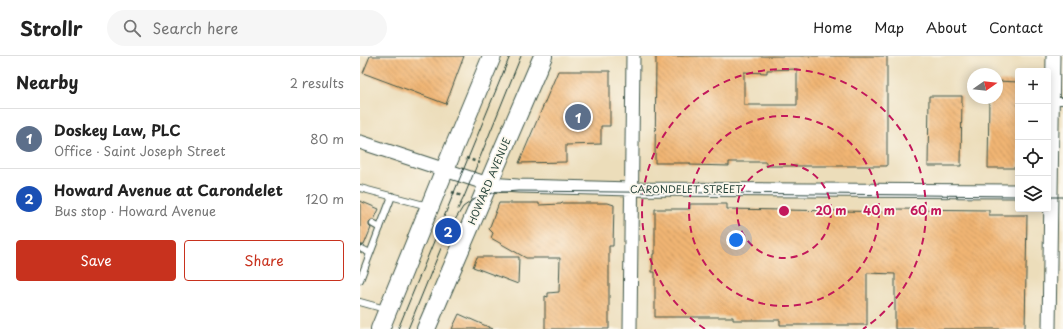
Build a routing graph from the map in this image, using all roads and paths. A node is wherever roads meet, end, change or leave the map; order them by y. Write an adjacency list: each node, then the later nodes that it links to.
1 (492, 56): 9 (main road)
2 (542, 56): 10 (main road, HOWARD AVENUE)
3 (633, 56): 12 (street)
4 (1052, 56): 5 (street)
5 (1058, 101): 15 (street)
6 (360, 142): 9 (street, CARONDELET STREET)
7 (464, 157): 8 (path)
8 (481, 163)
9 (445, 169): 10 (street, CARONDELET STREET); 18 (main road)
10 (488, 184): 12 (street, CARONDELET STREET); 27 (main road, HOWARD AVENUE)
11 (360, 188): 16 (lane)
12 (632, 189): 14 (street, CARONDELET STREET); 28 (street)
13 (450, 191): 17 (path)
14 (1015, 191)
15 (1054, 192): 29 (street)
16 (392, 196): 18 (lane); 20 (lane)
17 (468, 198)
18 (430, 206): 25 (main road)
19 (372, 224): 20 (lane)
20 (380, 228): 22 (lane)
21 (362, 249): 22 (lane)
22 (370, 253): 23 (lane)
23 (360, 279)
24 (360, 302): 25 (lane)
25 (388, 309): 26 (main road)
26 (380, 329)
27 (426, 329)
28 (630, 329)
29 (1049, 329)

